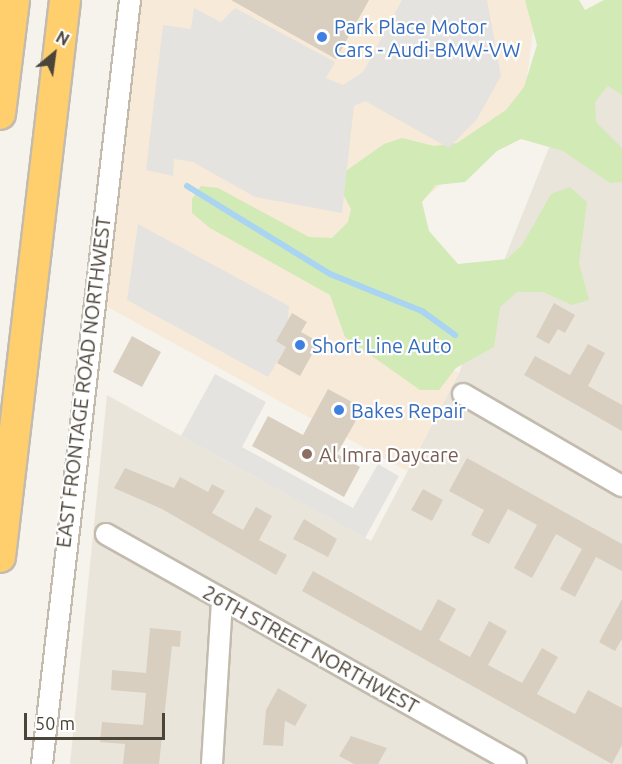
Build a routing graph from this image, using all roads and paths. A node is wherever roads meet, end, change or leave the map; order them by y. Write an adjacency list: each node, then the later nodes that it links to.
1 (14, 0): 4 (highway)
2 (65, 0): 8 (highway)
3 (130, 0): 10 (street, EAST FRONTAGE ROAD NORTHWEST)
4 (0, 114)
5 (463, 394): 6 (street)
6 (622, 486)
7 (106, 534): 9 (street, 26TH STREET NORTHWEST)
8 (0, 557)
9 (222, 599): 11 (street); 12 (street, 26TH STREET NORTHWEST)
10 (42, 764)
11 (212, 764)
12 (516, 764)

